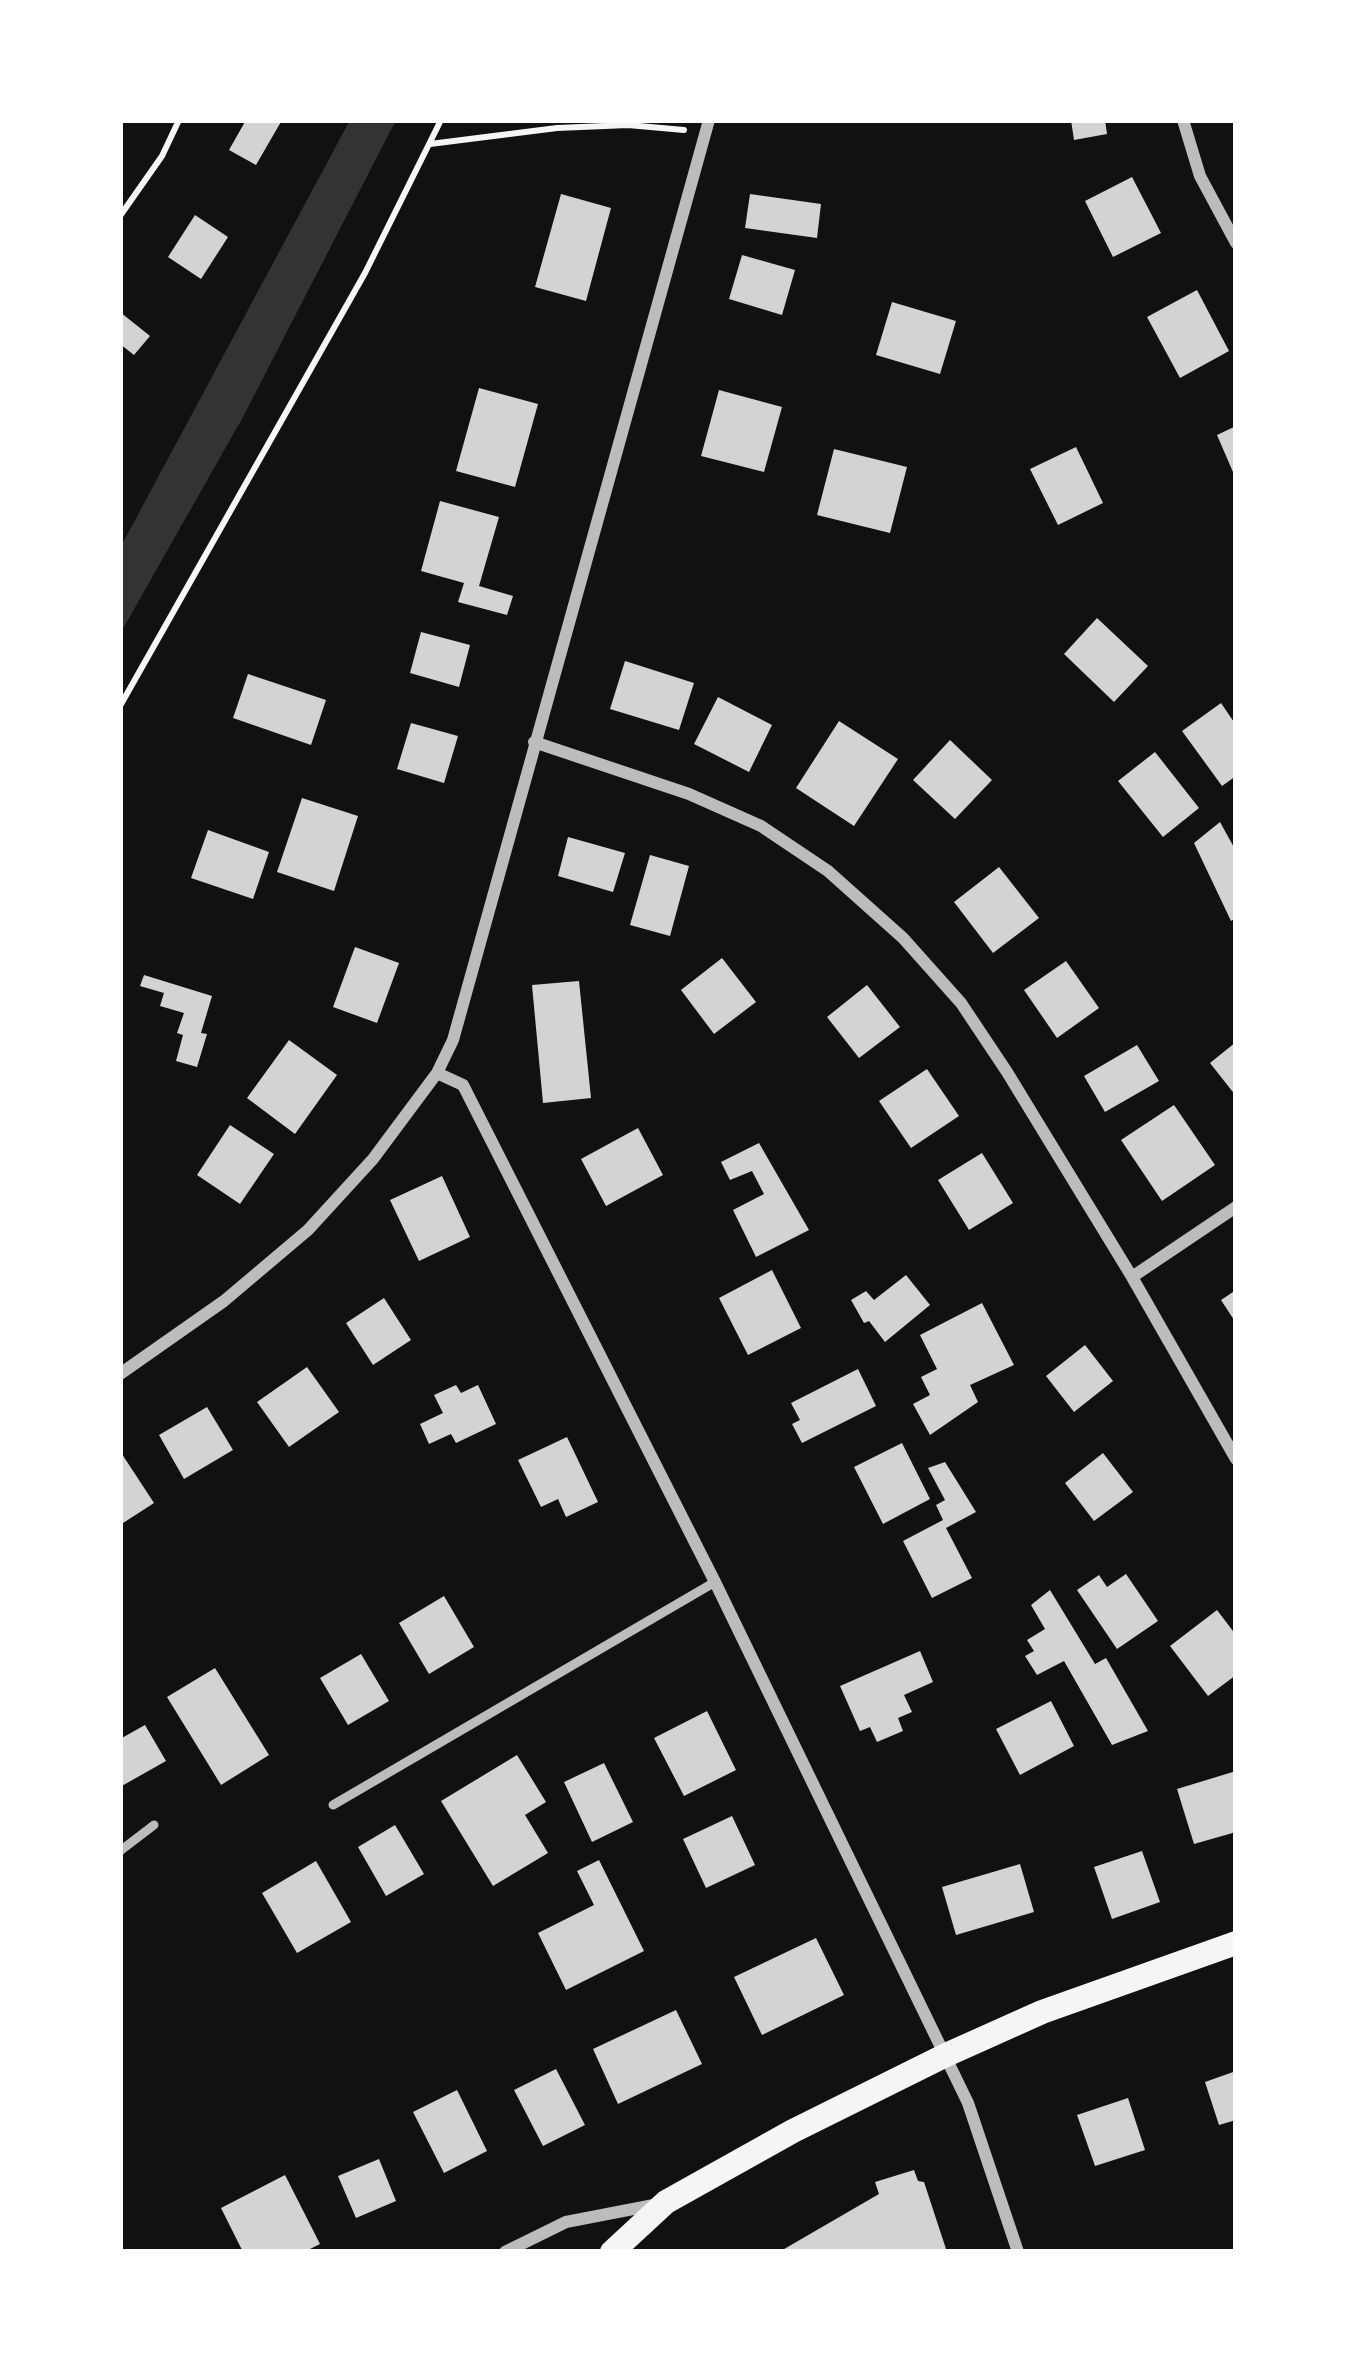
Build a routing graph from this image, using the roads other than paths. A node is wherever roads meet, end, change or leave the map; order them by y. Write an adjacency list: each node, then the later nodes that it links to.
1 (1183, 120): 3 (street)
2 (708, 127): 4 (street)
3 (1236, 242)
4 (534, 742): 5 (street); 7 (street)
5 (437, 1072): 8 (street); 10 (street)
6 (1236, 1207): 7 (street)
7 (1132, 1277): 9 (street)
8 (120, 1374)
9 (1236, 1459)
10 (716, 1582): 11 (lane); 15 (street)
11 (333, 1805)
12 (154, 1825): 13 (lane)
13 (120, 1851)
14 (1236, 1943): 15 (main road)
15 (946, 2055): 16 (main road); 19 (street)
16 (666, 2202): 17 (street); 18 (main road)
17 (505, 2252)
18 (612, 2252)
19 (1018, 2252)

